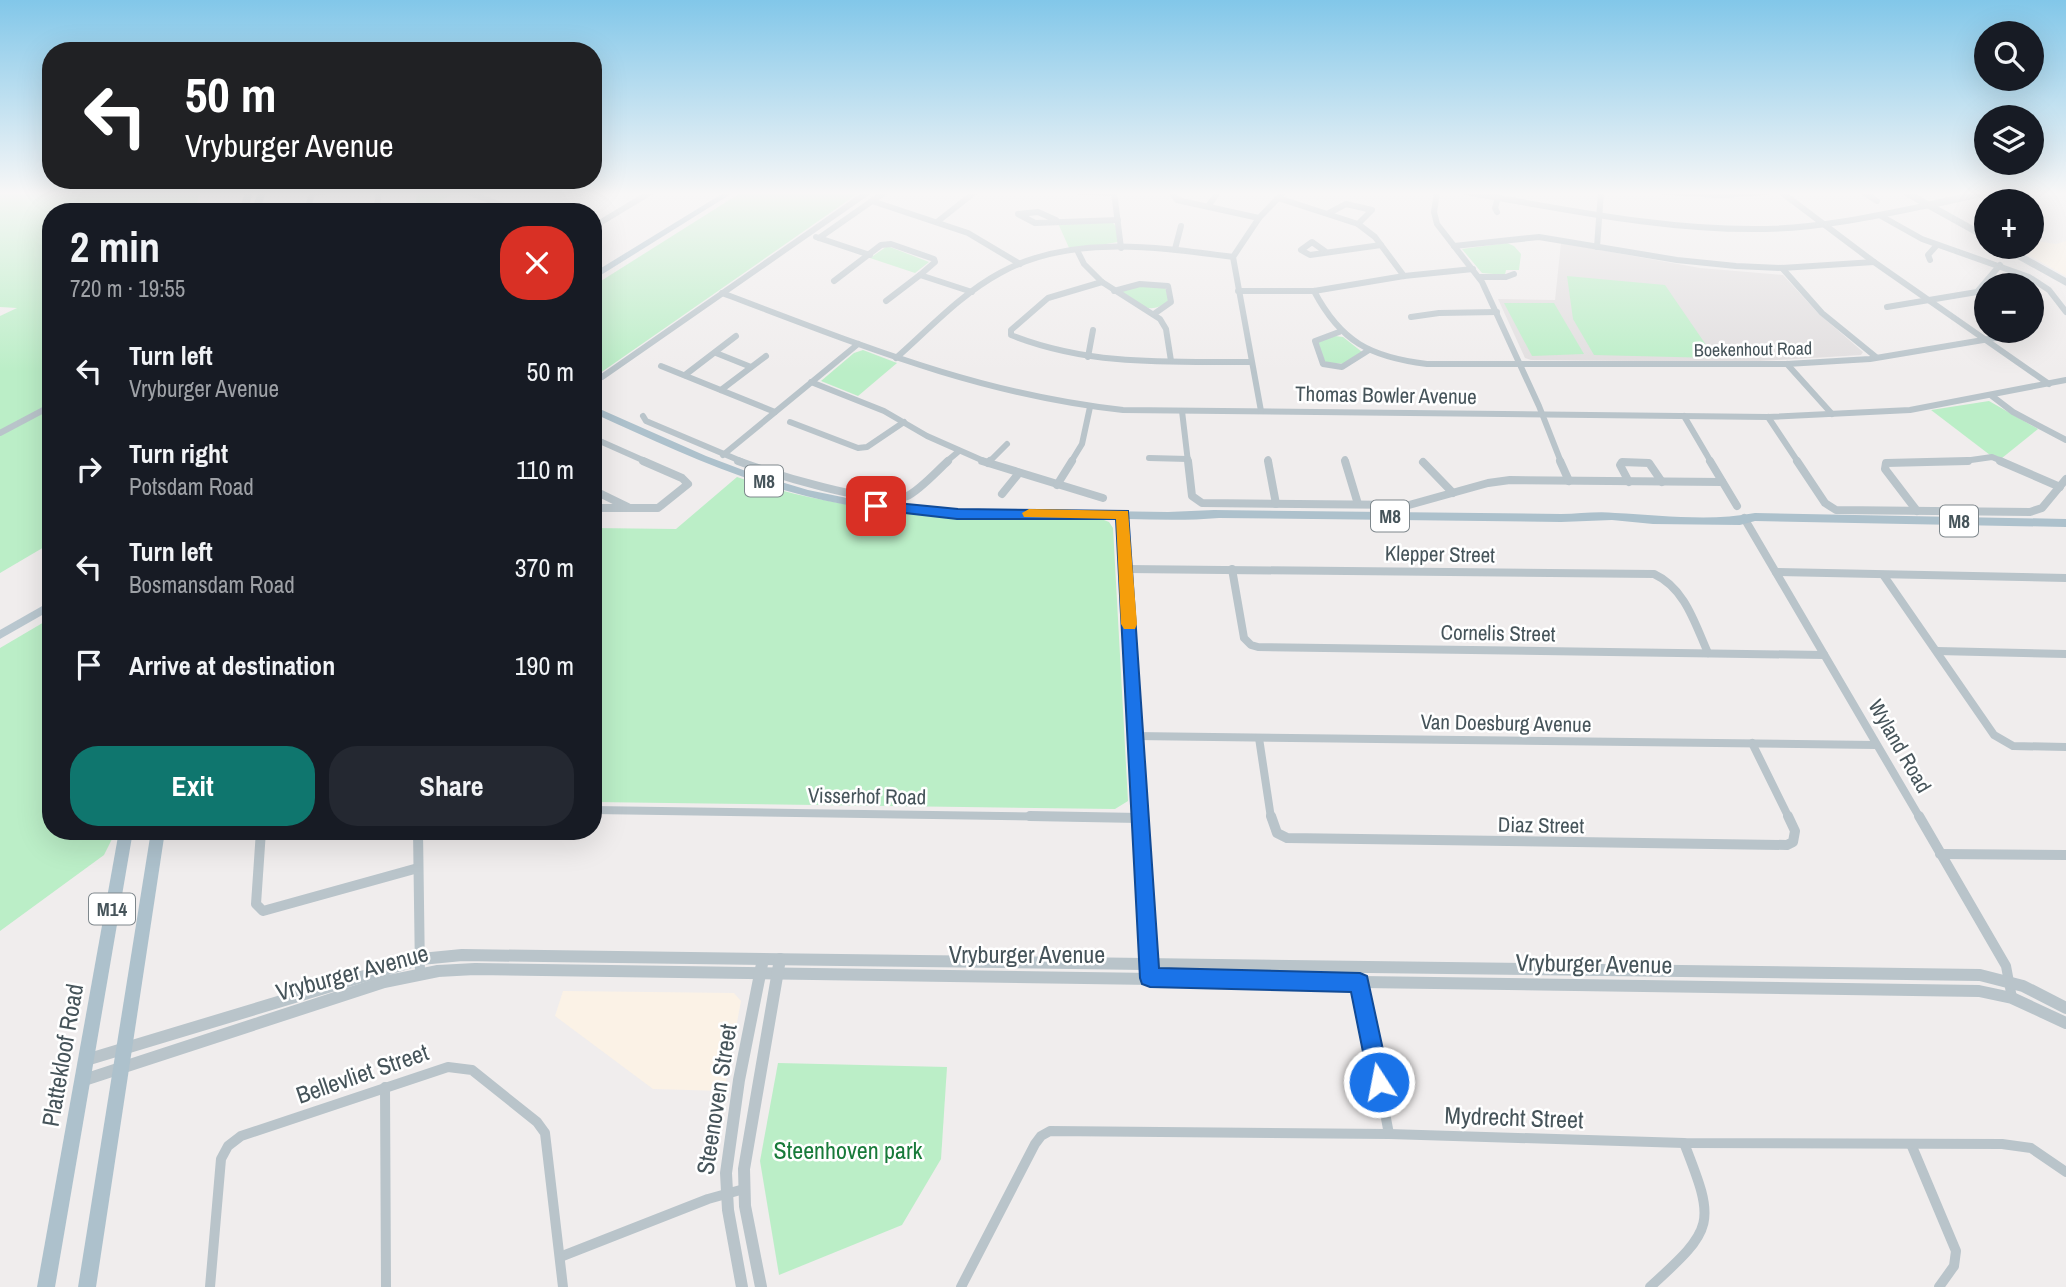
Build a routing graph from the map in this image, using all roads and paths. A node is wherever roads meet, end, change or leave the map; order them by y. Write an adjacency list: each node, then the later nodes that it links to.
1 (633, 252): 26 (main road)
2 (781, 252): 38 (street)
3 (861, 252): 17 (street)
4 (874, 252): 17 (street)
5 (914, 252): 28 (street)
6 (1002, 252): 22 (street)
7 (1069, 252): 22 (street)
8 (1078, 252): 32 (street)
9 (1197, 252): 18 (street)
10 (1236, 252): 18 (street)
11 (1386, 252): 29 (street)
12 (1459, 252): 25 (street)
13 (1630, 252): 24 (street)
14 (1861, 252): 21 (street)
15 (1930, 252): 20 (street)
16 (1961, 252): 23 (street)
17 (870, 255): 31 (street)
18 (1233, 257): 35 (street)
19 (2025, 259): 33 (street)
20 (1930, 260)
21 (1874, 262): 24 (street); 40 (street)
22 (1020, 264): 37 (street)
23 (2000, 265): 40 (street); 43 (street)
24 (1782, 268): 57 (street)
25 (1473, 269): 29 (street); 30 (street)
26 (602, 271)
27 (1514, 274): 30 (street)
28 (920, 275): 37 (street); 39 (street)
29 (1404, 276): 36 (street)
30 (1479, 277): 42 (street)
31 (834, 281)
32 (1102, 282): 34 (street); 56 (street)
33 (2066, 282)
34 (1114, 291): 44 (street); 44 (street)
35 (1238, 291): 36 (street); 60 (street)
36 (1314, 291): 47 (street)
37 (972, 292): 58 (street)
38 (722, 293): 52 (street, Thomas Bowler Avenue); 66 (street)
39 (886, 301)
40 (1929, 301): 41 (street); 48 (street)
41 (1887, 307)
42 (1497, 312): 45 (street); 61 (street)
43 (2066, 312)
44 (1154, 314): 59 (street)
45 (1411, 317)
46 (1093, 330): 56 (street)
47 (1339, 332): 53 (street, Boekenhout Road); 53 (street)
48 (1974, 333)
49 (736, 336): 54 (street)
50 (1974, 341): 57 (street, Boekenhout Road)
51 (1989, 343): 69 (street)
52 (858, 344): 58 (street, Thomas Bowler Avenue); 68 (street)
53 (1369, 350): 61 (street, Boekenhout Road)
54 (716, 354): 64 (street); 65 (street)
55 (766, 356): 64 (street)
56 (1088, 357): 59 (street)
57 (1876, 357): 62 (street, Boekenhout Road)
58 (896, 358): 72 (street, Thomas Bowler Avenue)
59 (1171, 361): 60 (street)
60 (1251, 362): 75 (street)
61 (1521, 364): 62 (street, Boekenhout Road); 78 (street)
62 (1787, 364): 79 (street)
63 (661, 366): 65 (street)
64 (751, 367): 70 (street)
65 (685, 375): 70 (street)
66 (603, 377)
67 (2066, 380): 69 (street, Thomas Bowler Avenue)
68 (811, 383): 76 (street); 84 (street)
69 (2049, 384): 71 (street, Thomas Bowler Avenue)
70 (721, 390): 76 (street)
71 (1992, 396): 79 (street, Thomas Bowler Avenue); 86 (street)
72 (1090, 407): 74 (street, Thomas Bowler Avenue); 103 (street)
73 (42, 411): 85 (street)
74 (1182, 411): 75 (street, Thomas Bowler Avenue); 92 (street)
75 (1261, 411): 78 (street, Thomas Bowler Avenue)
76 (775, 412): 90 (street)
77 (602, 413): 115 (main road, M8)
78 (1541, 414): 81 (street, Thomas Bowler Avenue); 99 (street)
79 (1832, 414): 82 (street, Thomas Bowler Avenue)
80 (643, 416): 90 (street)
81 (1684, 416): 82 (street, Thomas Bowler Avenue); 102 (street)
82 (1768, 416): 114 (street)
83 (790, 422): 84 (street)
84 (904, 422): 89 (street)
85 (0, 433)
86 (2066, 440)
87 (602, 442): 113 (street)
88 (1007, 444): 96 (street)
89 (959, 451): 90 (street); 96 (street)
90 (723, 454)
91 (1149, 458): 92 (street)
92 (1188, 459): 109 (street)
93 (1268, 459): 109 (street)
94 (1345, 459): 110 (street)
95 (1423, 462): 105 (street)
96 (988, 463): 97 (street)
97 (1019, 473): 103 (street); 107 (street)
98 (2066, 479): 104 (street)
99 (1569, 481): 100 (street); 105 (street)
100 (1629, 482): 101 (street); 101 (street)
101 (1662, 482): 102 (street)
102 (1722, 482): 111 (street)
103 (1057, 485): 108 (street)
104 (2060, 487): 114 (street); 114 (street)
105 (1452, 493): 110 (street)
106 (602, 494): 113 (street)
107 (1002, 494)
108 (1102, 498)
109 (1276, 504): 110 (street)
110 (1358, 504)
111 (1737, 506)
112 (602, 508): 113 (street)
113 (630, 508)
114 (1917, 511)
115 (1123, 514): 116 (main road, M8); 120 (street)
116 (1561, 517): 117 (main road, M8)
117 (1658, 520): 118 (main road, M8)
118 (1741, 520): 119 (main road, M8); 122 (street, Wyland Road)
119 (2066, 523)
120 (1127, 569): 121 (street, Klepper Street); 131 (street)
121 (1232, 569): 128 (street, Klepper Street); 128 (street, Cornelis Street)
122 (1776, 572): 123 (street); 130 (street, Wyland Road)
123 (1884, 576): 124 (street); 127 (street)
124 (2066, 578)
125 (42, 610): 126 (main road)
126 (0, 635)
127 (1937, 651): 129 (street); 135 (street)
128 (1707, 653): 130 (street, Cornelis Street)
129 (2066, 654)
130 (1824, 655): 134 (street, Wyland Road)
131 (1135, 736): 132 (street, Van Doesburg Avenue); 137 (street)
132 (1259, 738): 133 (street, Van Doesburg Avenue); 133 (street, Diaz Street)
133 (1752, 743): 134 (street, Van Doesburg Avenue)
134 (1876, 744): 142 (street, Wyland Road)
135 (2066, 747)
136 (602, 810): 137 (street, Visserhof Road)
137 (1139, 818): 148 (street)
138 (124, 840): 160 (main road, Plattekloof Road / M14)
139 (157, 840): 159 (main road, M14)
140 (260, 840): 144 (street)
141 (418, 840): 144 (street)
142 (1940, 854): 143 (street); 154 (street, Wyland Road)
143 (2066, 855)
144 (418, 868): 145 (street)
145 (421, 959): 146 (street, Vryburger Avenue); 150 (street); 159 (street, Vryburger Avenue)
146 (763, 959): 147 (street, Vryburger Avenue); 151 (street, Steenoven Street)
147 (780, 959): 148 (street, Vryburger Avenue); 152 (street, Steenoven Street)
148 (1148, 963): 149 (street, Vryburger Avenue); 153 (street)
149 (1357, 967): 154 (street, Vryburger Avenue); 155 (street)
150 (420, 974): 151 (street, Vryburger Avenue); 161 (street, Vryburger Avenue)
151 (760, 974): 152 (street, Vryburger Avenue); 169 (street, Steenoven Street)
152 (776, 975): 153 (street, Vryburger Avenue); 168 (street, Steenoven Street)
153 (1150, 978): 155 (street, Vryburger Avenue)
154 (2009, 981): 156 (street, Wyland Road); 157 (street, Vryburger Avenue)
155 (1360, 983): 156 (street, Vryburger Avenue); 164 (street)
156 (2012, 998): 158 (street, Vryburger Avenue)
157 (2066, 1008)
158 (2066, 1023)
159 (125, 1048): 160 (street, Vryburger Avenue); 161 (main road, M14)
160 (86, 1060): 162 (main road, Plattekloof Road / M14)
161 (122, 1068): 162 (street, Vryburger Avenue); 172 (main road, M14)
162 (81, 1080): 171 (main road, Plattekloof Road / M14)
163 (385, 1087): 170 (street, Bellevliet Street); 173 (street, Bellevliet Street); 174 (street)
164 (1389, 1134): 165 (street, Mydrecht Street); 178 (street, Mydrecht Street)
165 (1684, 1143): 166 (street, Mydrecht Street); 179 (street)
166 (1911, 1144): 167 (street, Mydrecht Street); 180 (street)
167 (2066, 1171)
168 (744, 1189): 169 (street); 177 (street, Steenoven Street)
169 (726, 1194): 170 (street); 176 (street, Steenoven Street)
170 (560, 1257): 175 (street, Bellevliet Street)
171 (46, 1287)
172 (87, 1287)
173 (210, 1287)
174 (386, 1287)
175 (563, 1287)
176 (742, 1287)
177 (761, 1287)
178 (961, 1287)
179 (1650, 1287)
180 (1939, 1287)

